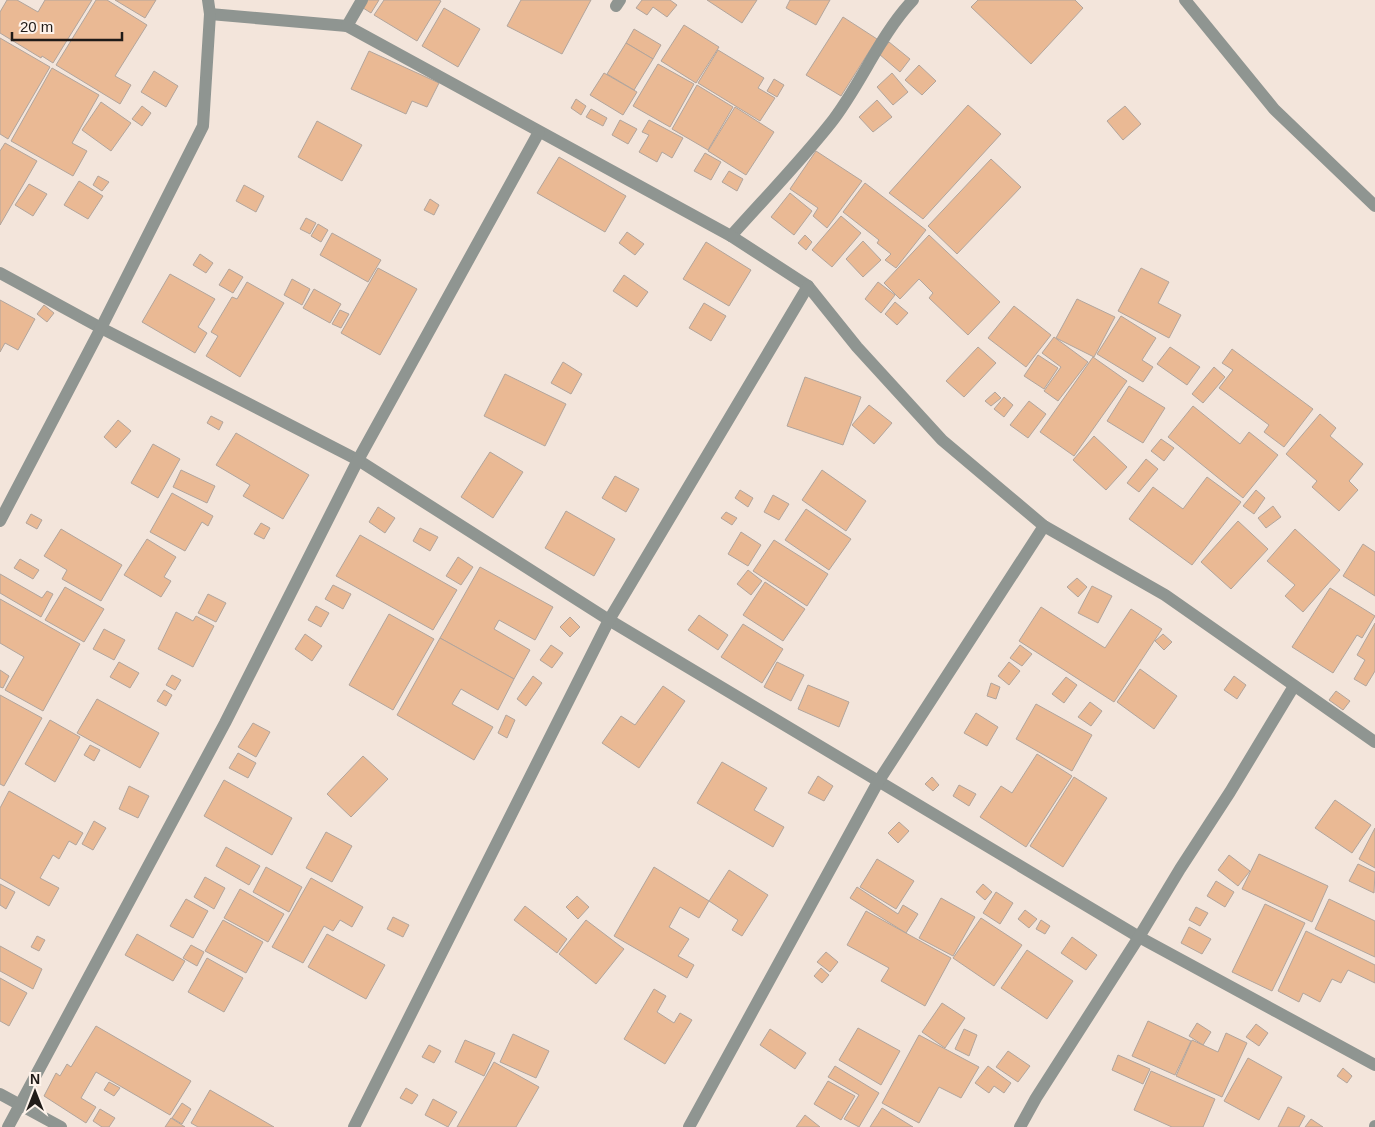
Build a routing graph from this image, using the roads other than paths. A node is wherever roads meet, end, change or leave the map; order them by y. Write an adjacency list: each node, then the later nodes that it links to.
1 (208, 0): 5 (street)
2 (362, 0): 6 (street)
3 (913, 0): 9 (street)
4 (1184, 0): 8 (street)
5 (210, 14): 6 (street); 12 (street)
6 (348, 26): 7 (street)
7 (539, 132): 9 (street); 13 (street)
8 (1375, 206)
9 (731, 236): 11 (street)
10 (0, 273): 12 (street)
11 (808, 286): 15 (street); 16 (street)
12 (101, 328): 13 (street); 14 (street)
13 (358, 460): 16 (street); 23 (street)
14 (0, 521)
15 (1044, 526): 17 (street); 19 (street)
16 (609, 620): 19 (street); 26 (street)
17 (1294, 686): 18 (street); 20 (street)
18 (1375, 742)
19 (878, 782): 20 (street); 27 (street)
20 (1139, 937): 21 (street); 28 (street)
21 (1375, 1065)
22 (0, 1094): 23 (street)
23 (21, 1104): 24 (street); 25 (street)
24 (8, 1127)
25 (61, 1127)
26 (354, 1127)
27 (689, 1127)
28 (1020, 1127)

